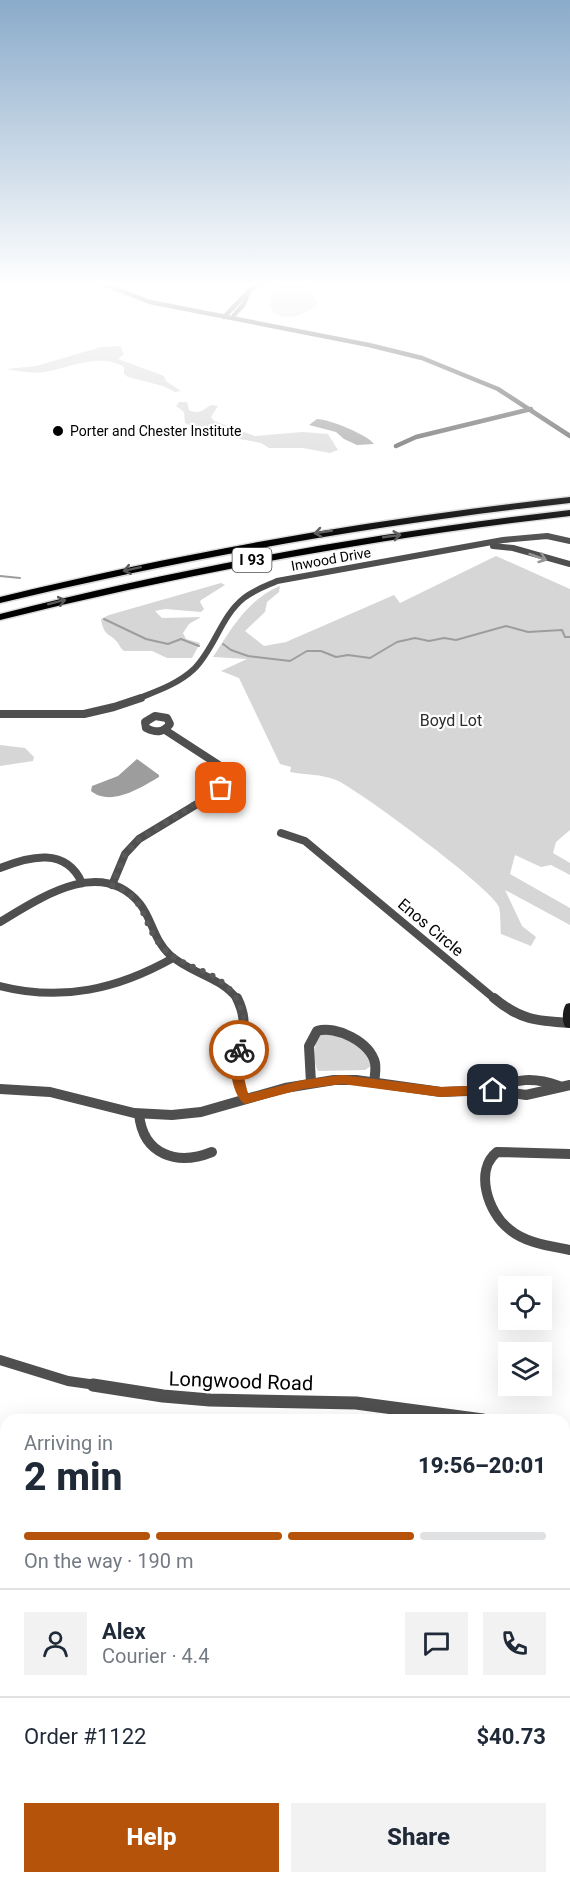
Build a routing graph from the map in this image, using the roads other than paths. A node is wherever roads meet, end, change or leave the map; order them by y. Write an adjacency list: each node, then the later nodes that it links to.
1 (453, 370): 2 (street)
2 (531, 409): 3 (street); 4 (street)
3 (570, 436)
4 (396, 446)
5 (570, 500): 10 (highway, I 93, one-way to 10)
6 (570, 513): 11 (highway, I 93, one-way to 6)
7 (570, 541): 8 (street, Inwood Drive)
8 (465, 548): 9 (street, Inwood Drive, one-way to 9); 12 (street, Inwood Drive)
9 (570, 564)
10 (0, 600)
11 (0, 618)
12 (0, 714)
13 (165, 730): 17 (street)
14 (281, 832): 22 (street, Enos Circle)
15 (0, 868): 16 (street)
16 (82, 883): 17 (street); 18 (street)
17 (112, 885): 19 (street)
18 (0, 922)
19 (173, 958): 20 (street); 29 (street)
20 (0, 986)
21 (570, 1008): 22 (main road)
22 (570, 1023)
23 (374, 1082): 24 (street); 24 (street); 28 (street)
24 (311, 1083): 29 (street)
25 (570, 1085): 26 (street)
26 (559, 1086): 28 (street); 28 (street)
27 (0, 1089): 30 (street)
28 (493, 1090)
29 (245, 1099): 30 (street)
30 (139, 1114): 31 (street)
31 (212, 1152)
32 (570, 1154): 33 (street)
33 (570, 1250)
34 (0, 1360): 35 (street, Longwood Road)
35 (438, 1414)

